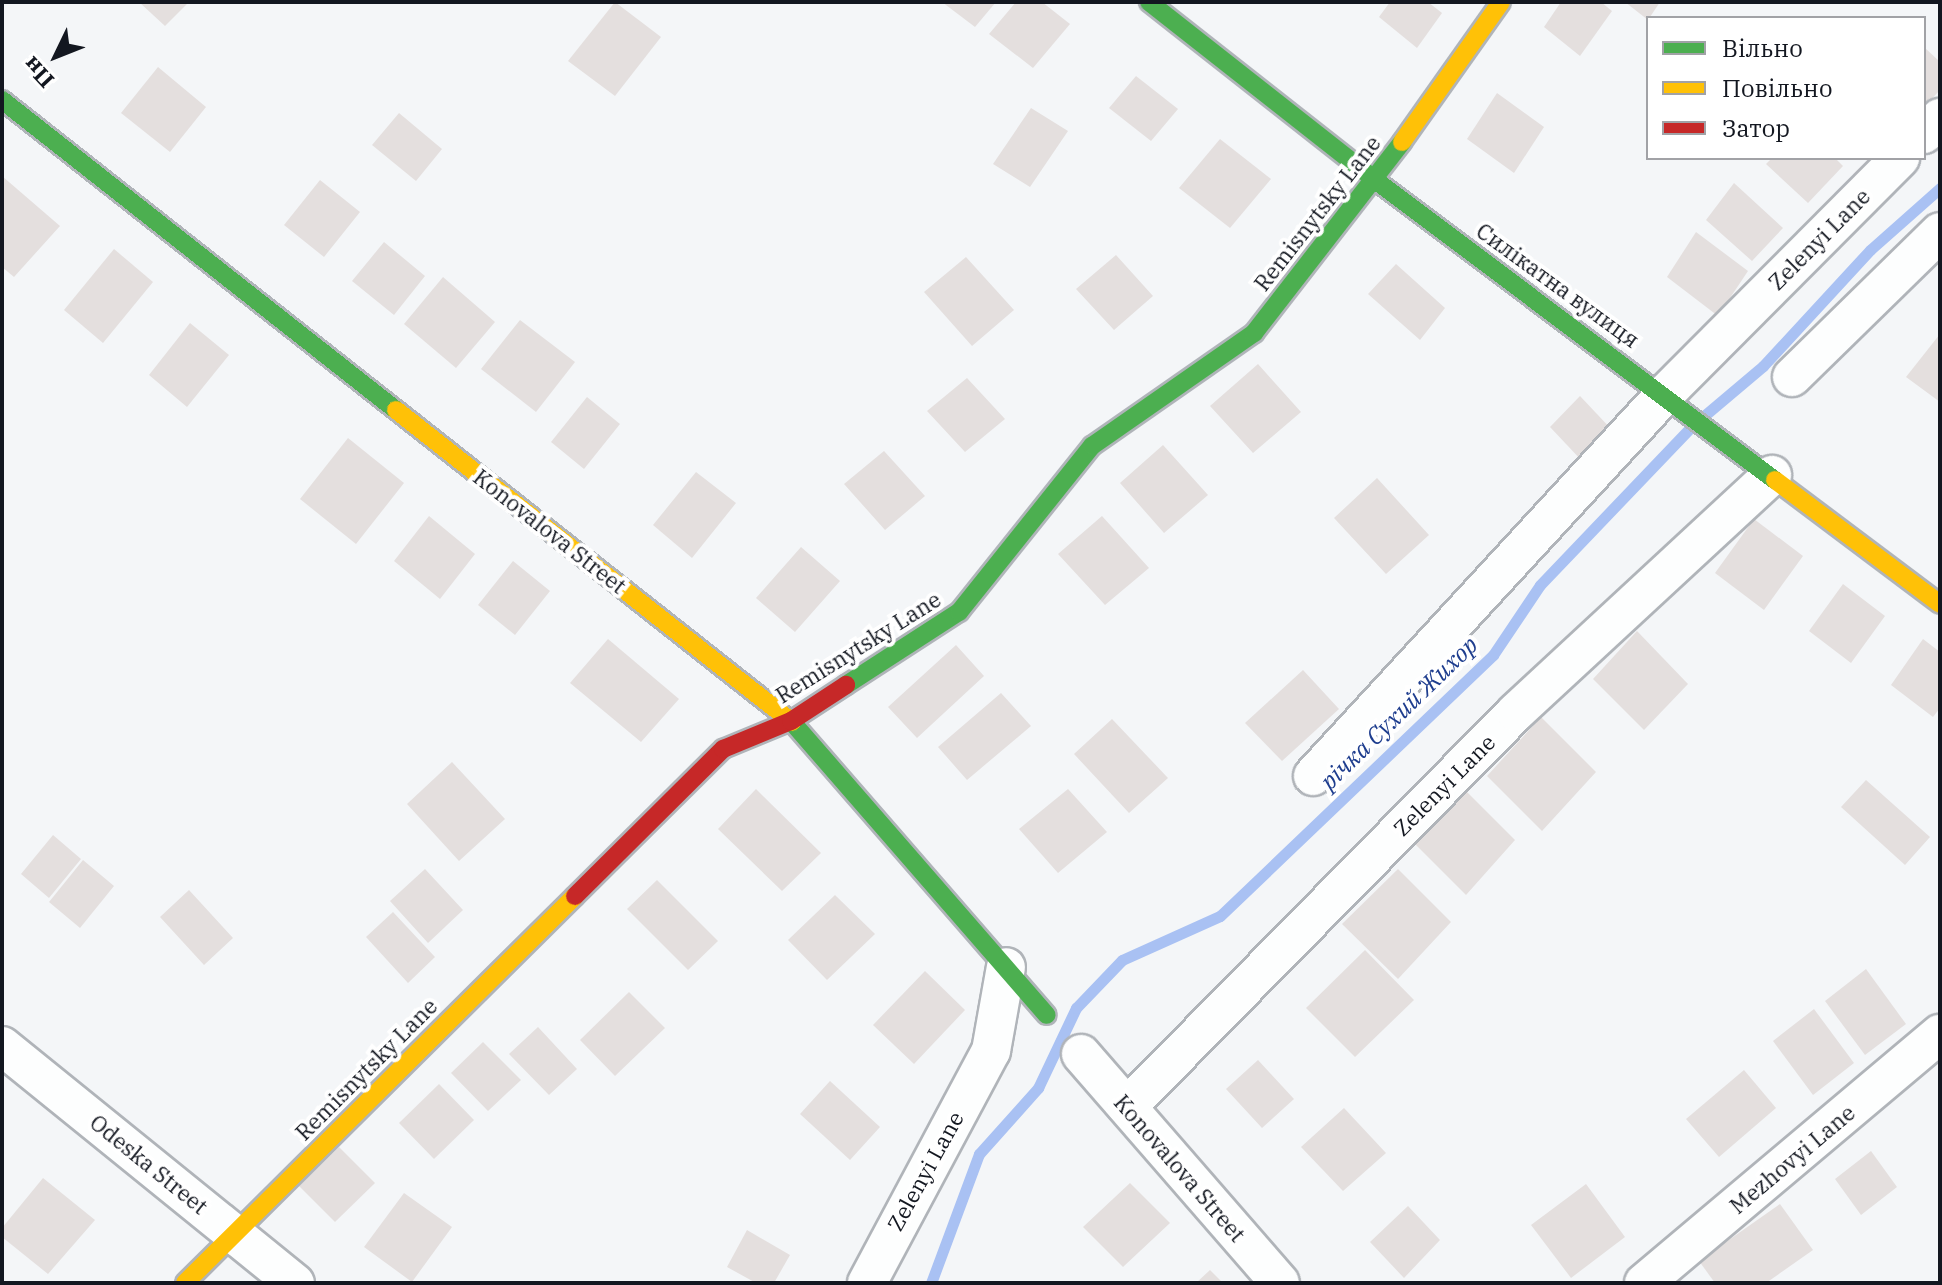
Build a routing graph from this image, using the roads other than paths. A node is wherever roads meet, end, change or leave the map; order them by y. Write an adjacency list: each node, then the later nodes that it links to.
1 (1149, 2): 5 (street, Силікатна вулиця)
2 (1501, 2): 5 (street, Remisnytsky Lane)
3 (2, 100): 11 (street, Konovalova Street)
4 (1898, 160): 8 (street, Zelenyi Lane)
5 (1375, 180): 8 (street, Силікатна вулиця); 11 (street, Remisnytsky Lane)
6 (1940, 232): 7 (street)
7 (1792, 377)
8 (1673, 400): 9 (street, Силікатна вулиця); 12 (street, Zelenyi Lane)
9 (1772, 475): 10 (street, Силікатна вулиця); 18 (street, Zelenyi Lane)
10 (1940, 604)
11 (791, 721): 13 (street, Konovalova Street); 19 (street, Remisnytsky Lane)
12 (1313, 776)
13 (1006, 967): 14 (street, Konovalova Street); 22 (street, Zelenyi Lane)
14 (1047, 1015)
15 (1940, 1034): 24 (street, Mezhovyi Lane)
16 (2, 1046): 19 (street, Odeska Street)
17 (1081, 1054): 18 (street, Konovalova Street)
18 (1127, 1107): 23 (street, Konovalova Street)
19 (234, 1233): 20 (street, Remisnytsky Lane); 21 (street, Odeska Street)
20 (185, 1283)
21 (295, 1283)
22 (867, 1283)
23 (1280, 1283)
24 (1644, 1283)

